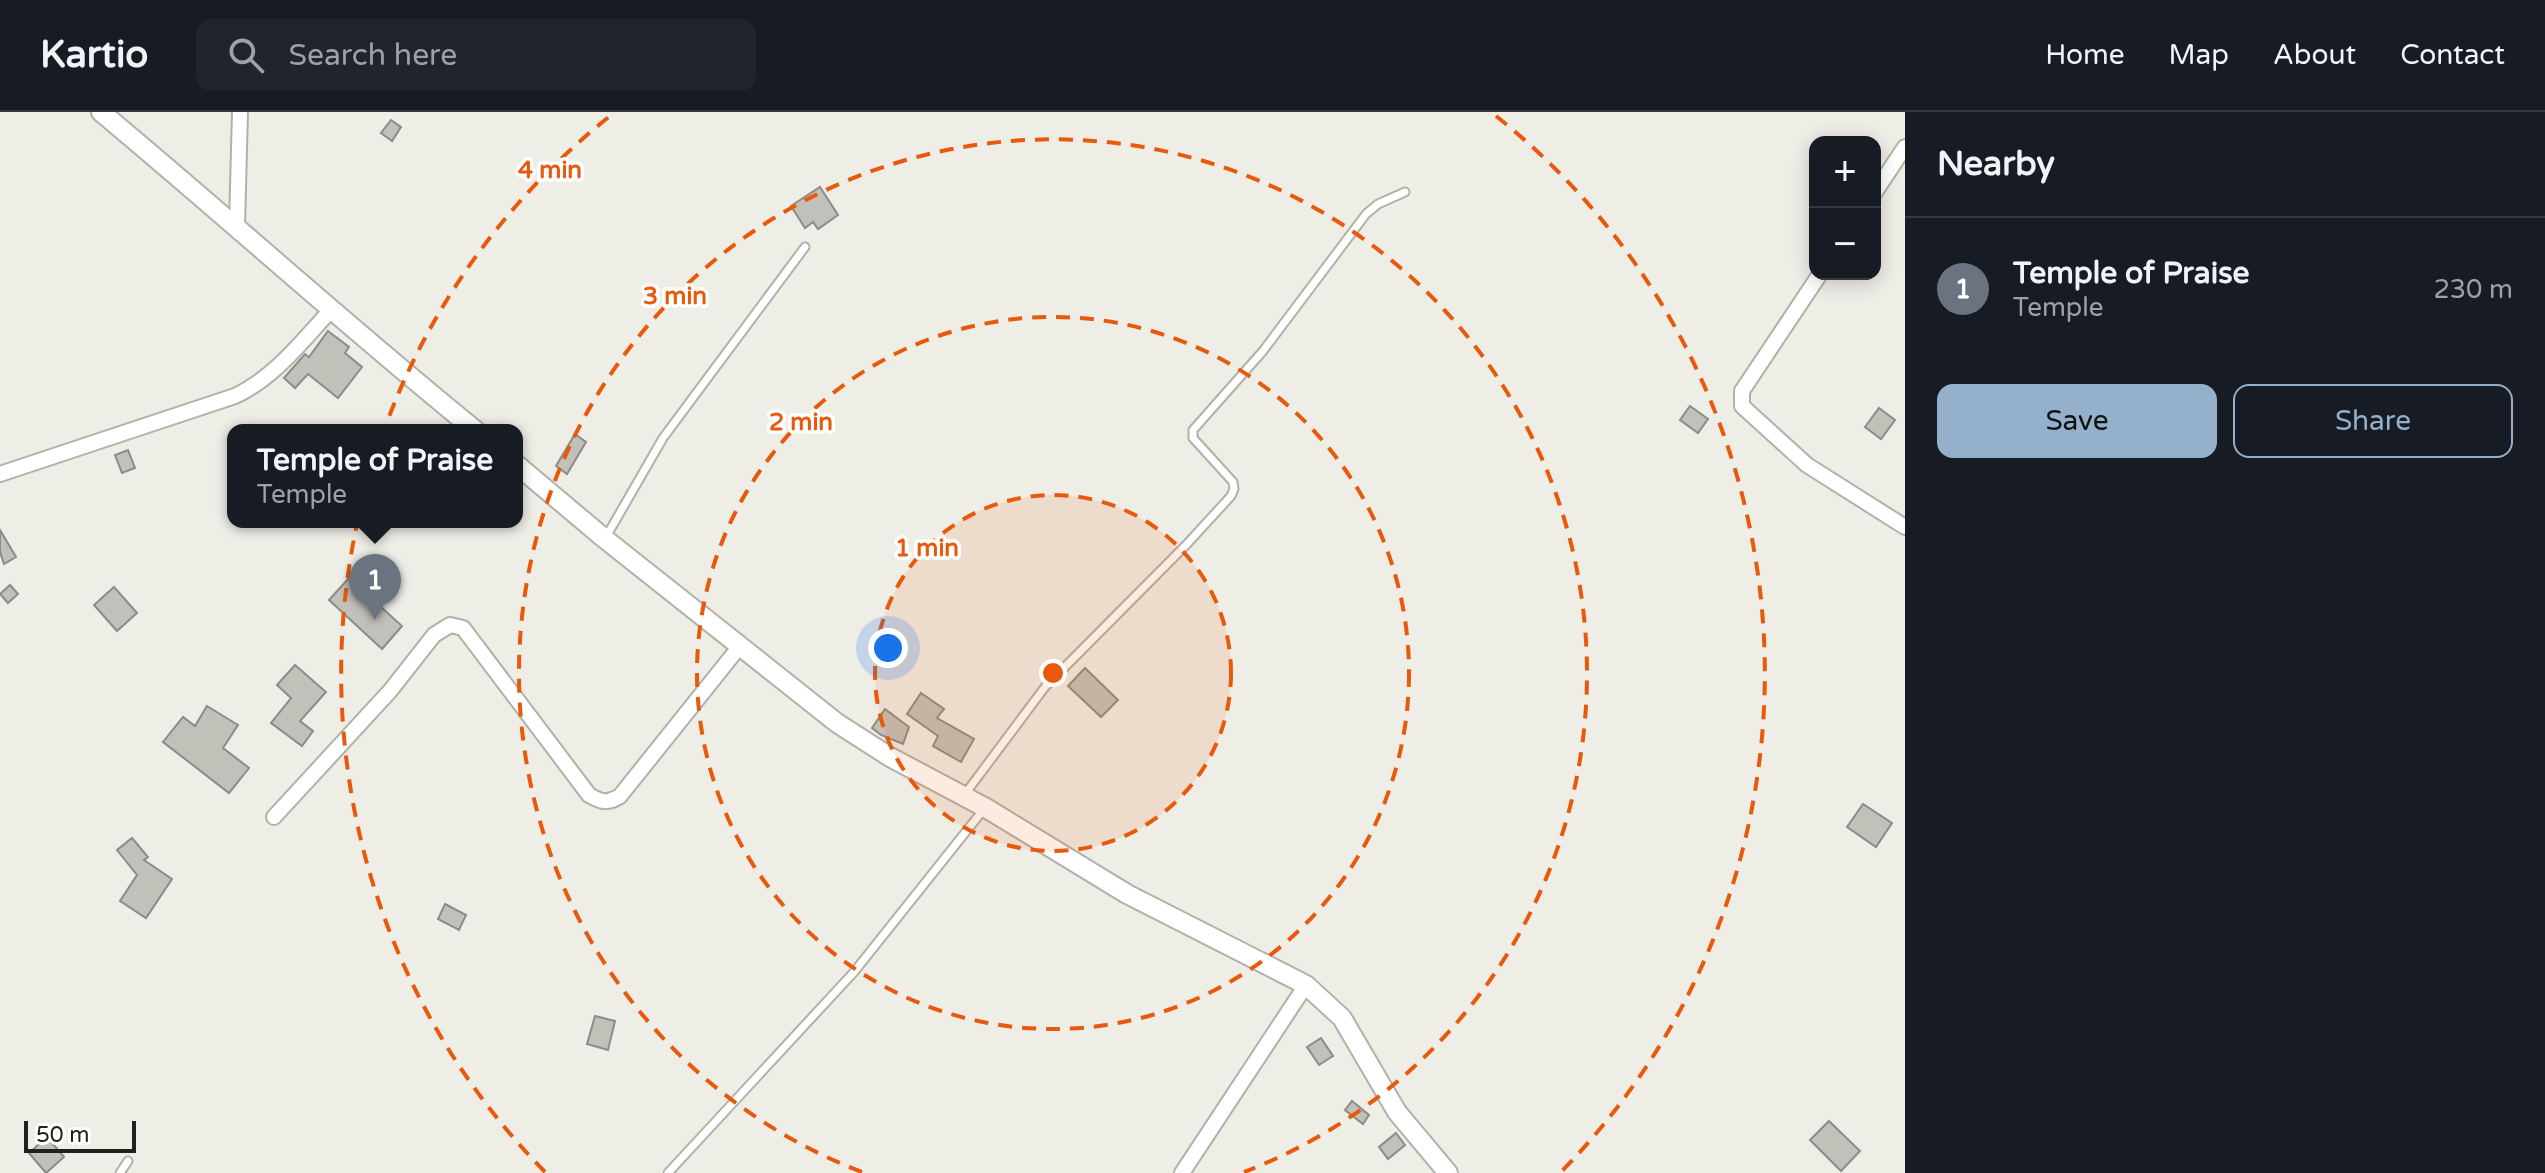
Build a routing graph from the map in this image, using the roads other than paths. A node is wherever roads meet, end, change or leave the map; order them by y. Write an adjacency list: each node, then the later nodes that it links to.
1 (101, 112): 6 (street)
2 (240, 112): 6 (street)
3 (1905, 147): 4 (street)
4 (1881, 183)
5 (1405, 192): 16 (lane)
6 (237, 225): 9 (street)
7 (805, 247): 14 (lane)
8 (1816, 280): 13 (street)
9 (331, 310): 10 (street); 12 (street)
10 (468, 424)
11 (523, 470): 14 (street)
12 (0, 474)
13 (1905, 527)
14 (605, 539): 15 (street)
15 (740, 646): 16 (street); 18 (street)
16 (964, 796): 17 (street)
17 (986, 808): 19 (street); 22 (lane)
18 (274, 817)
19 (1306, 985): 23 (street); 24 (street)
20 (128, 1161): 21 (lane)
21 (120, 1173)
22 (668, 1173)
23 (1182, 1173)
24 (1448, 1173)

